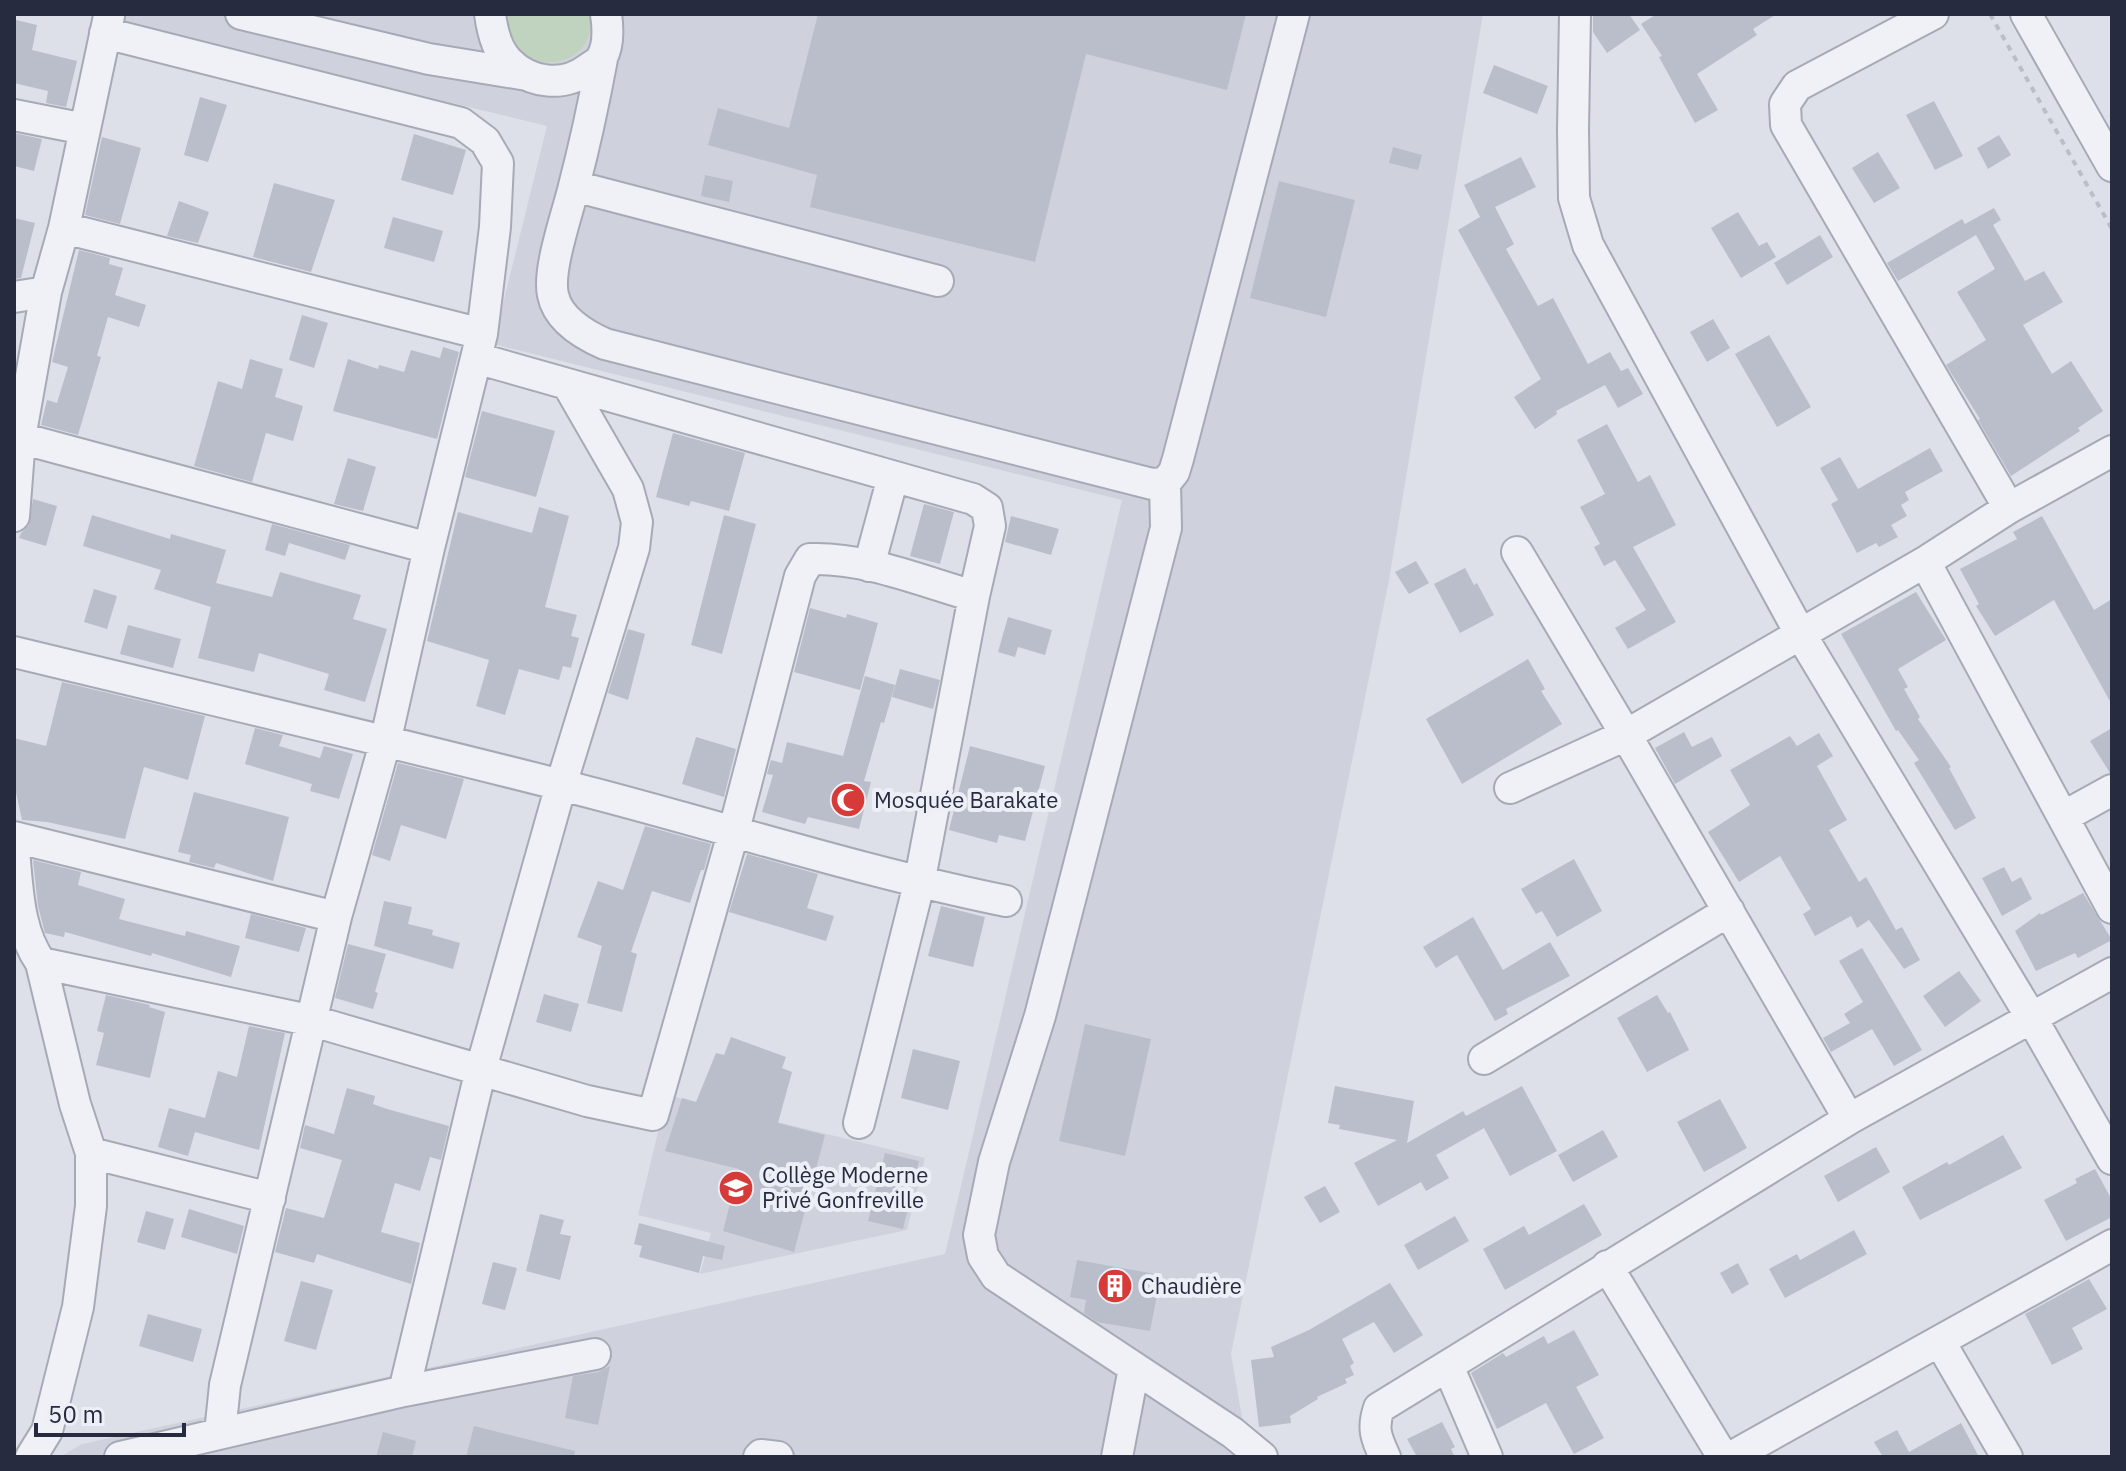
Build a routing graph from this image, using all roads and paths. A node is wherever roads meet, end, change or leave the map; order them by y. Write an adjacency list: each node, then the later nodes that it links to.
1 (241, 14): 11 (street)
2 (490, 14): 11 (street)
3 (606, 14): 10 (street)
4 (1294, 14): 27 (street)
5 (1575, 14): 35 (street)
6 (1933, 14): 28 (street)
7 (1990, 14): 18 (path)
8 (2026, 14): 15 (street)
9 (107, 24): 14 (street); 22 (street)
10 (602, 59): 11 (street); 12 (street)
11 (540, 79): 12 (street)
12 (593, 106): 16 (street)
13 (14, 115): 14 (street)
14 (85, 129): 17 (street)
15 (2112, 166)
16 (574, 186): 19 (street); 27 (street)
17 (64, 228): 20 (street); 22 (street)
18 (2112, 229)
19 (938, 281)
20 (46, 292): 21 (street); 24 (street)
21 (14, 297)
22 (479, 346): 23 (street); 30 (street)
23 (568, 385): 26 (street); 39 (street)
24 (20, 438): 29 (street); 30 (street)
25 (2112, 451): 28 (street)
26 (893, 477): 33 (street); 34 (street)
27 (1165, 483): 67 (street)
28 (2009, 508): 32 (street)
29 (14, 516)
30 (429, 548): 38 (street)
31 (1517, 552): 37 (street)
32 (1925, 562): 35 (street); 42 (street)
33 (869, 566): 34 (street); 43 (street)
34 (974, 596): 46 (street)
35 (1801, 635): 37 (street); 53 (street)
36 (14, 652): 38 (street)
37 (1626, 735): 40 (street); 49 (street)
38 (385, 743): 39 (street); 50 (street)
39 (561, 785): 43 (street); 56 (street)
40 (1510, 788)
41 (2112, 790): 42 (street)
42 (2063, 817): 48 (street)
43 (734, 830): 46 (street); 56 (street)
44 (14, 837): 50 (street)
45 (14, 851): 51 (street)
46 (919, 884): 47 (street); 58 (street)
47 (1006, 901)
48 (2112, 908)
49 (1729, 911): 55 (street); 57 (street)
50 (336, 917): 54 (street)
51 (41, 963): 54 (street); 59 (street)
52 (2112, 973): 53 (street)
53 (2031, 1017): 57 (street); 60 (street)
54 (313, 1021): 56 (street); 61 (street)
55 (1484, 1059)
56 (481, 1069): 68 (street)
57 (1849, 1119): 63 (street)
58 (859, 1123)
59 (91, 1153): 61 (street); 70 (street)
60 (2112, 1159)
61 (270, 1198): 69 (street)
62 (2112, 1245): 64 (street)
63 (1607, 1266): 66 (street); 78 (street)
64 (1940, 1342): 79 (street); 80 (street)
65 (595, 1354): 68 (street)
66 (1448, 1366): 76 (street); 77 (street)
67 (1134, 1368): 74 (street); 75 (street)
68 (404, 1391): 69 (street)
69 (220, 1433): 71 (street)
70 (31, 1457)
71 (120, 1457)
72 (759, 1457): 73 (street)
73 (778, 1457)
74 (1117, 1457)
75 (1262, 1457)
76 (1385, 1457)
77 (1487, 1457)
78 (1723, 1457)
79 (1731, 1457)
80 (2007, 1457)

